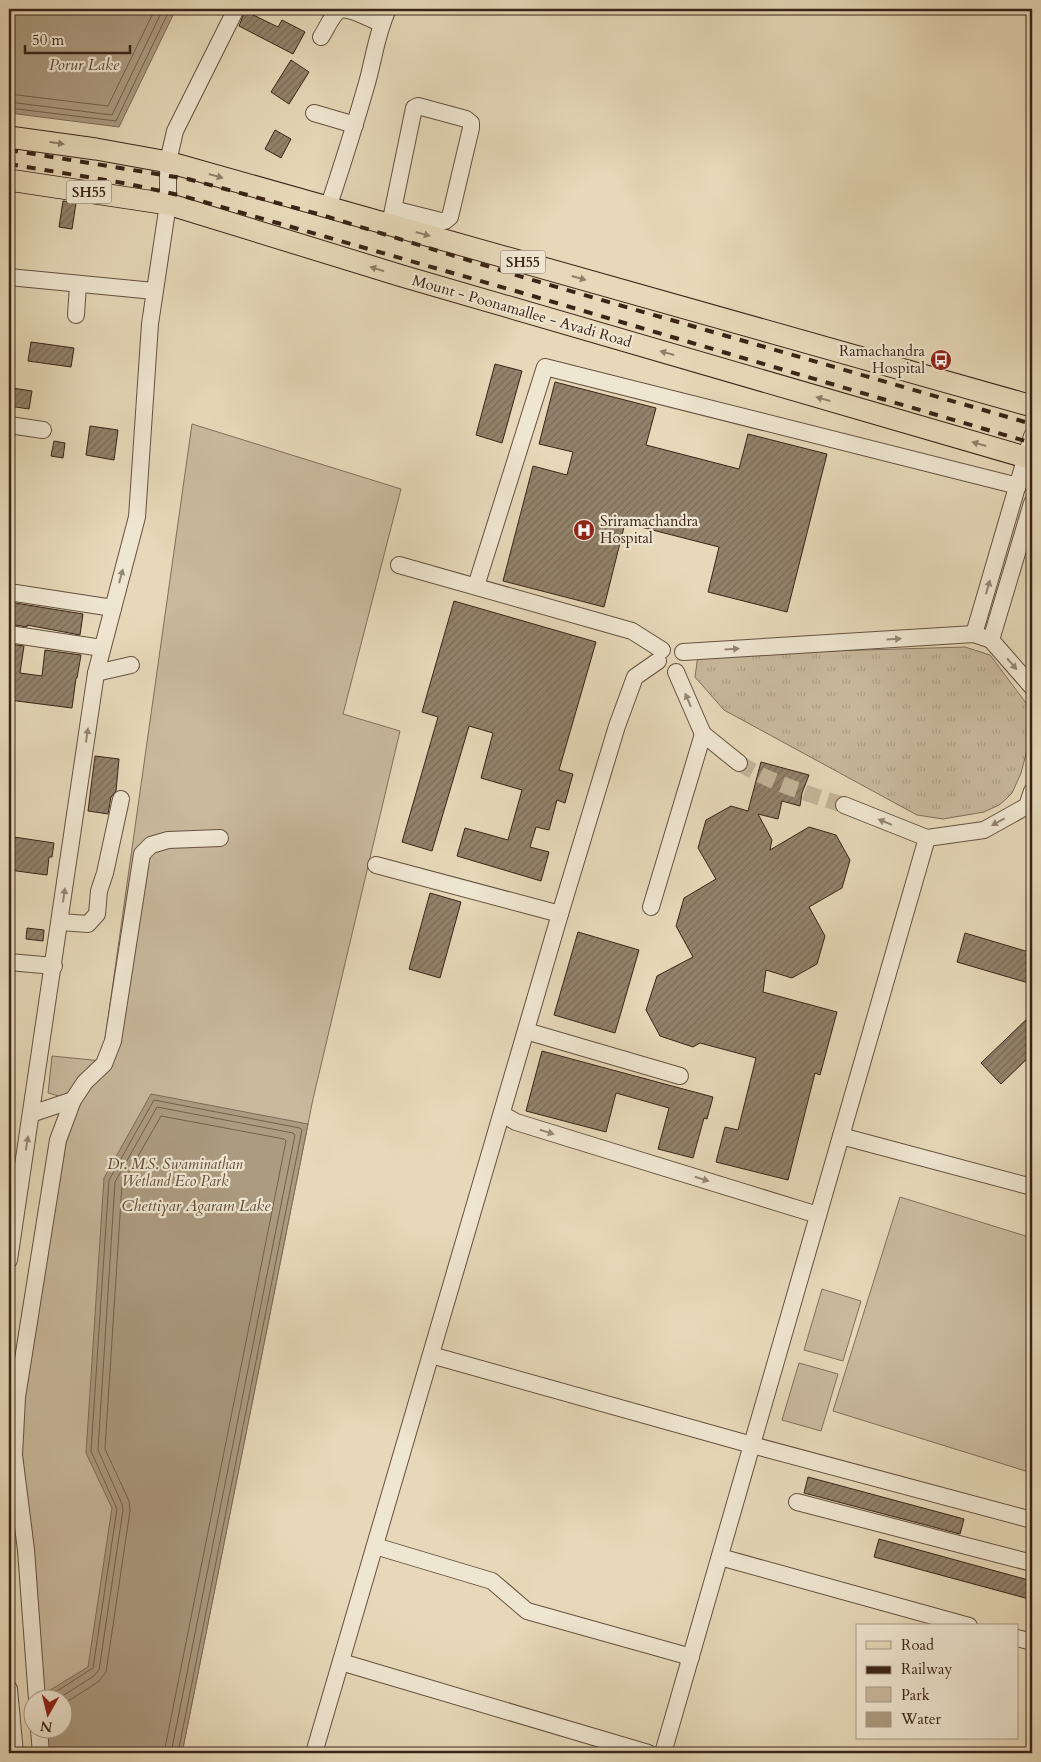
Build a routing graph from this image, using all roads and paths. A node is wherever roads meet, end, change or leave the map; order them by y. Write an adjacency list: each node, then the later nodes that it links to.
1 (236, 9): 7 (street)
2 (385, 16): 3 (street); 5 (street)
3 (321, 37)
4 (314, 112): 5 (street)
5 (355, 125): 10 (street)
6 (9, 136): 7 (main road, SH55, one-way to 7)
7 (168, 162): 9 (street); 10 (main road, SH55, one-way to 10)
8 (9, 180): 9 (main road, Mount - Poonamallee - Avadi Road / SH55)
9 (168, 204): 14 (street); 20 (main road, Mount - Poonamallee - Avadi Road / SH55, one-way to 9)
10 (328, 208): 11 (main road, SH55)
11 (391, 217): 11 (street); 16 (main road, SH55, one-way to 16)
12 (9, 277): 13 (street)
13 (78, 285): 14 (street); 15 (street)
14 (154, 291): 26 (street, one-way to 14)
15 (76, 315)
16 (1032, 406)
17 (9, 425): 18 (street)
18 (43, 430)
19 (1032, 436): 20 (street)
20 (1029, 458): 21 (street)
21 (1018, 486): 24 (street); 28 (street, one-way to 21)
22 (1032, 503): 29 (street)
23 (399, 565): 24 (street)
24 (476, 586): 32 (street)
25 (9, 592): 26 (street)
26 (113, 608): 30 (street)
27 (9, 634): 30 (street)
28 (974, 634): 29 (street); 31 (street, one-way to 28)
29 (991, 640): 36 (street, one-way to 36)
30 (102, 648): 35 (street)
31 (683, 652): 32 (street); 34 (street)
32 (660, 655): 34 (street); 46 (street)
33 (131, 665): 35 (street)
34 (676, 672): 37 (street, one-way to 34)
35 (96, 673): 47 (street, one-way to 35)
36 (1032, 687)
37 (703, 734): 38 (street); 45 (street)
38 (738, 763)
39 (121, 799): 47 (street)
40 (1031, 802): 43 (street, one-way to 43)
41 (844, 806): 43 (street, one-way to 41)
42 (220, 838): 52 (street)
43 (927, 838): 55 (street)
44 (376, 865): 46 (street)
45 (651, 907)
46 (560, 914): 50 (street)
47 (60, 922): 49 (street)
48 (9, 962): 49 (street)
49 (54, 966): 53 (street)
50 (526, 1031): 51 (street); 54 (street)
51 (680, 1076)
52 (73, 1100): 53 (street); 73 (street)
53 (31, 1114): 56 (street, one-way to 53)
54 (502, 1114): 58 (street, one-way to 58); 60 (street)
55 (841, 1136): 57 (street); 58 (street)
56 (15, 1180): 59 (street)
57 (1032, 1186)
58 (818, 1216): 61 (street)
59 (9, 1260)
60 (431, 1355): 61 (street); 64 (street)
61 (752, 1445): 63 (street); 65 (street)
62 (797, 1502): 66 (street)
63 (1032, 1520)
64 (375, 1546): 70 (street); 71 (street)
65 (720, 1557): 67 (street); 70 (street)
66 (1032, 1563)
67 (962, 1624)
68 (1018, 1638): 69 (street)
69 (1032, 1642)
70 (691, 1657): 79 (street)
71 (341, 1662): 77 (street); 78 (street)
72 (9, 1689): 75 (street)
73 (36, 1690)
74 (40, 1740): 76 (street)
75 (15, 1753)
76 (41, 1753)
77 (314, 1753)
78 (648, 1753)
79 (663, 1753)

